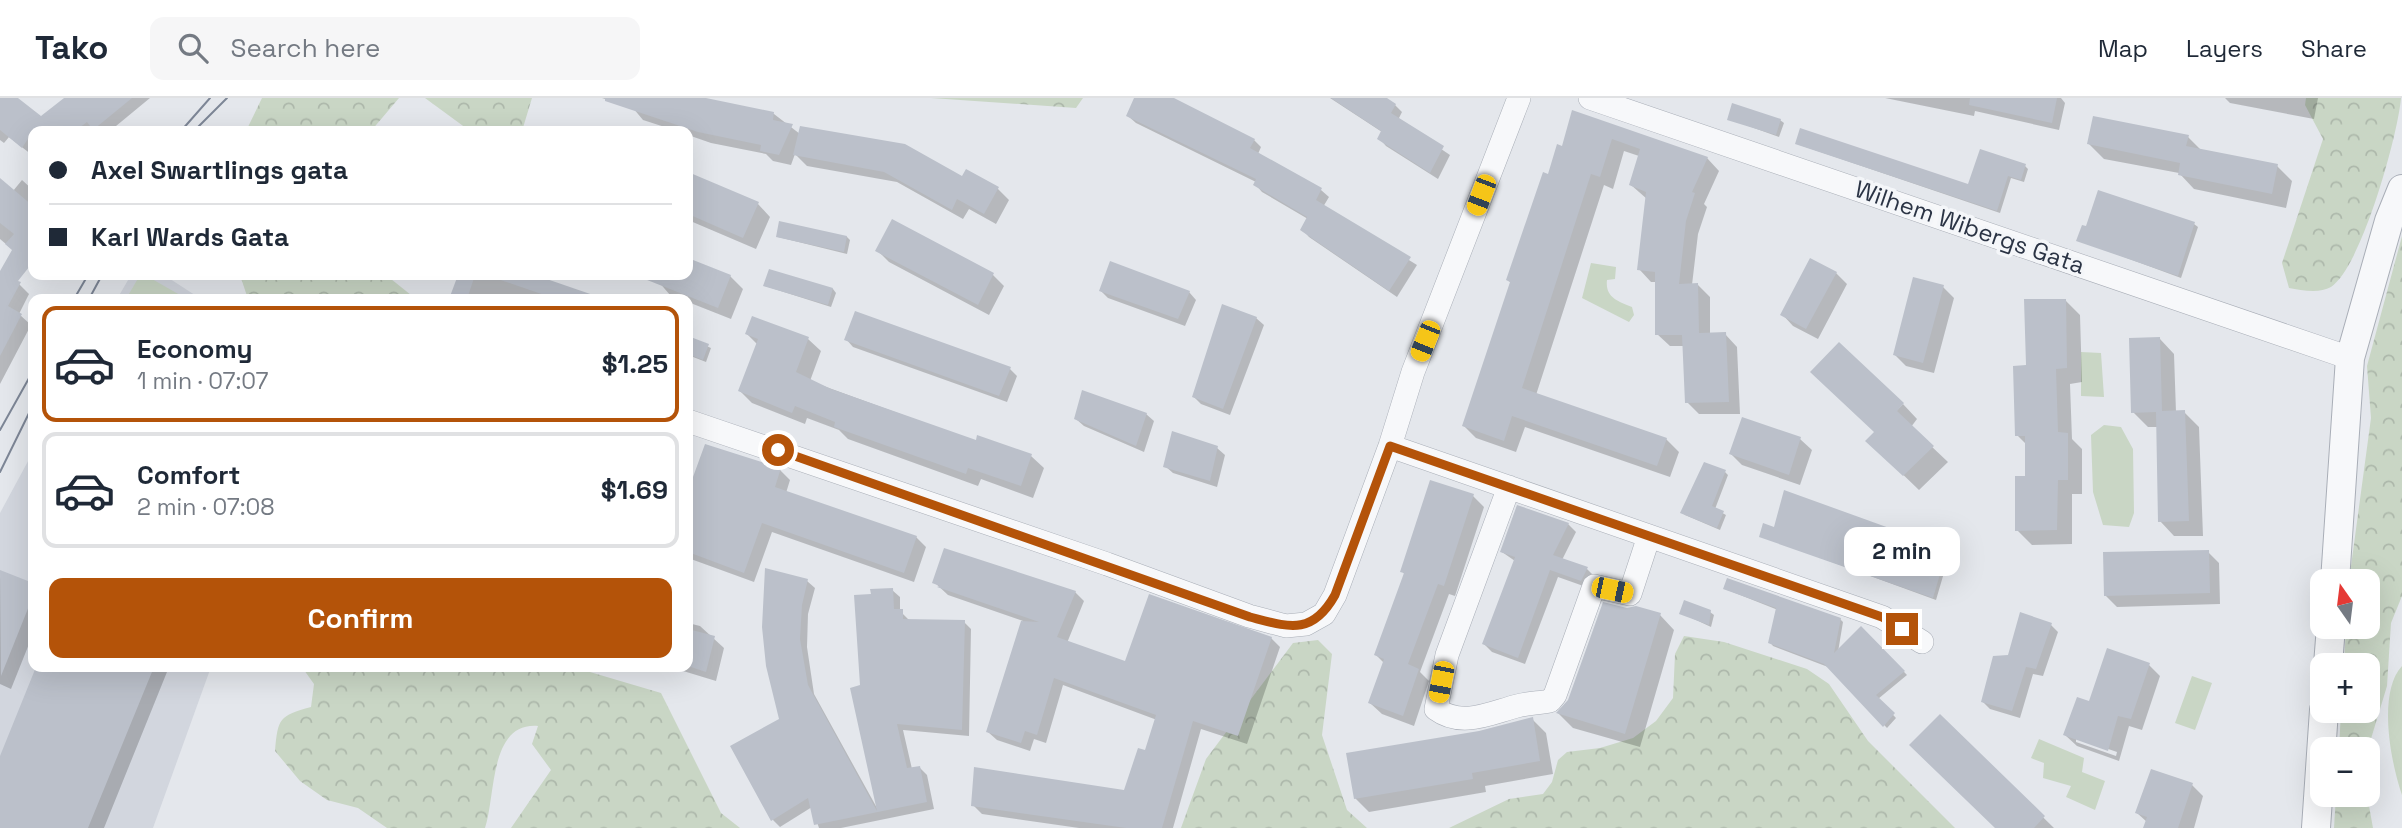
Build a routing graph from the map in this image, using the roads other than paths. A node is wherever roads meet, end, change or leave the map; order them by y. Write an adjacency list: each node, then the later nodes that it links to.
1 (1519, 98): 6 (street)
2 (1590, 98): 4 (street, Wilhem Wibergs Gata)
3 (2402, 189): 4 (street)
4 (2350, 358): 9 (street)
5 (693, 423): 6 (street)
6 (1390, 446): 7 (street)
7 (1509, 487): 8 (street); 8 (street)
8 (1649, 536): 10 (street)
9 (2336, 569)
10 (1922, 642)
11 (2323, 723): 12 (street)
12 (2316, 828)

